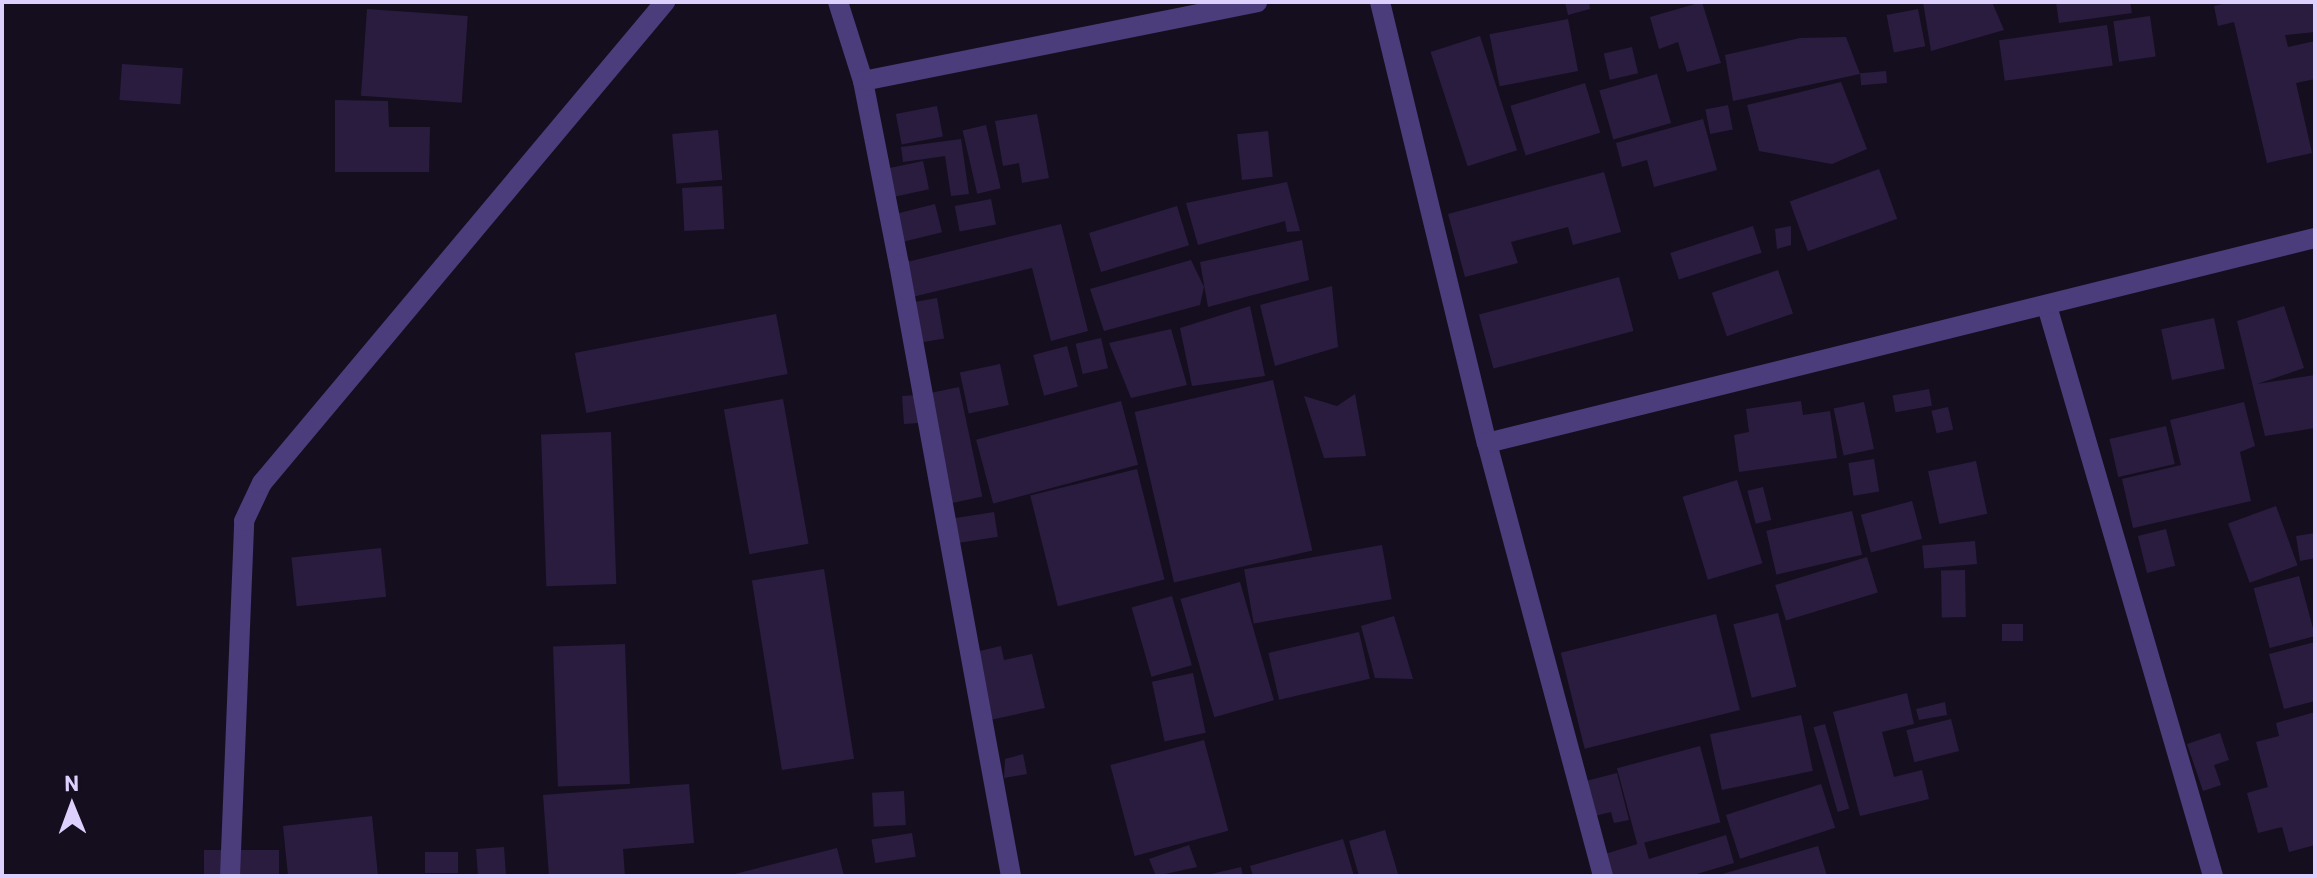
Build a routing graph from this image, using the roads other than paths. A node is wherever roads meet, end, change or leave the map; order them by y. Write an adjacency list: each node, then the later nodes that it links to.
1 (665, 2): 9 (street)
2 (838, 2): 5 (street)
3 (1257, 2): 5 (street)
4 (1380, 2): 8 (street)
5 (863, 81): 10 (street)
6 (2315, 238): 7 (street)
7 (2047, 306): 8 (street); 12 (street)
8 (1487, 443): 11 (street)
9 (230, 876)
10 (1011, 876)
11 (1603, 876)
12 (2213, 876)

